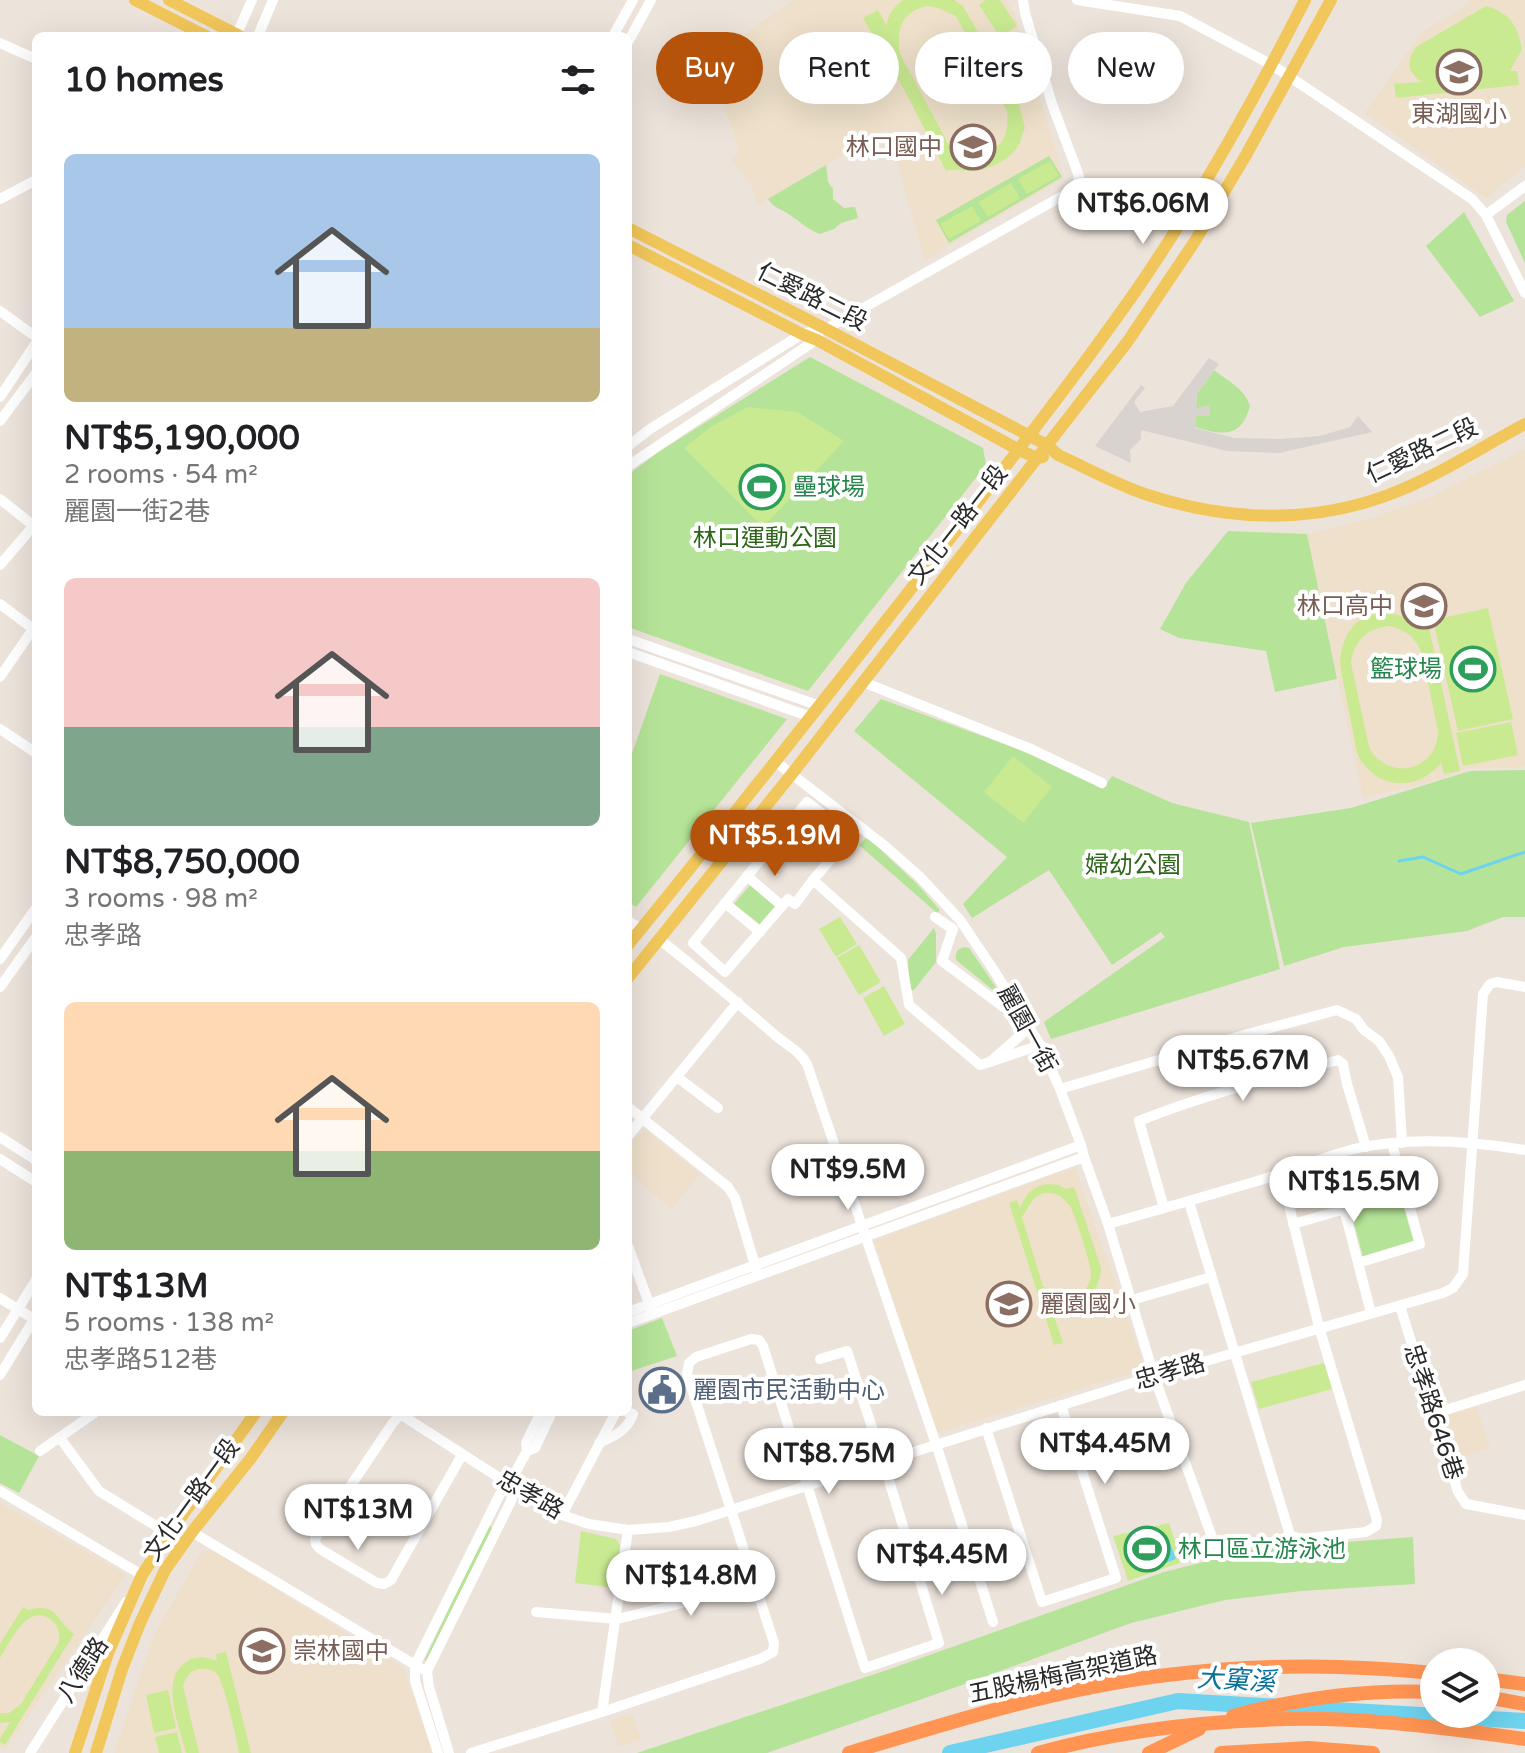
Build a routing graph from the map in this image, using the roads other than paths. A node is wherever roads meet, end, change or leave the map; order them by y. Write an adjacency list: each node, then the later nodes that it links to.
1 (135, 0): 11 (main road)
2 (169, 0): 12 (main road)
3 (252, 0): 13 (street)
4 (273, 0): 14 (street)
5 (633, 0): 15 (street)
6 (651, 0): 16 (street)
7 (1023, 0): 29 (street)
8 (1077, 0): 19 (street)
9 (1305, 0): 19 (main road, 文化一路一段)
10 (1331, 0): 20 (main road, 文化一路一段)
11 (198, 32)
12 (232, 32)
13 (239, 32)
14 (260, 32)
15 (615, 32)
16 (632, 35)
17 (0, 43): 18 (street)
18 (32, 57)
19 (1272, 65): 20 (street); 41 (main road, 文化一路一段)
20 (1289, 77): 24 (street); 44 (main road, 文化一路一段)
21 (32, 182): 23 (street)
22 (1525, 186): 24 (street)
23 (0, 199)
24 (1486, 215): 27 (street)
25 (632, 230): 29 (main road, 仁愛路二段)
26 (632, 247): 31 (main road, 仁愛路二段)
27 (1525, 293)
28 (0, 311): 30 (street)
29 (826, 329): 31 (street); 32 (street); 41 (main road, 仁愛路二段)
30 (32, 334)
31 (802, 334): 32 (main road, 仁愛路二段); 34 (street)
32 (817, 340): 35 (street); 45 (main road, 仁愛路二段)
33 (32, 349): 37 (street)
34 (764, 358): 35 (street); 40 (street)
35 (772, 369): 43 (street)
36 (32, 378): 38 (street)
37 (0, 397)
38 (0, 421)
39 (1525, 424): 46 (main road, 仁愛路二段)
40 (650, 429): 42 (street); 43 (street)
41 (1030, 436): 44 (main road, 仁愛路二段); 45 (main road, 文化一路一段)
42 (632, 443)
43 (662, 443): 48 (street)
44 (1047, 445): 46 (main road, 仁愛路二段); 47 (main road, 文化一路一段)
45 (1019, 450): 47 (main road, 仁愛路二段); 60 (main road, 文化一路一段)
46 (1058, 455): 47 (main road)
47 (1037, 458): 59 (main road, 文化一路一段)
48 (632, 463)
49 (0, 499): 50 (street)
50 (32, 522)
51 (32, 528): 52 (street)
52 (0, 565)
53 (0, 604): 54 (street)
54 (32, 628)
55 (32, 633): 58 (street)
56 (632, 641): 60 (street)
57 (632, 653): 60 (street)
58 (0, 677)
59 (863, 682): 64 (main road, 文化一路一段); 65 (street)
60 (816, 712): 63 (main road, 文化一路一段)
61 (0, 729): 62 (street)
62 (32, 750)
63 (776, 762): 64 (street, 麗園一街); 75 (main road, 文化一路一段)
64 (791, 775): 66 (street, 麗園一街); 77 (main road, 文化一路一段)
65 (1102, 783)
66 (859, 826): 67 (street); 85 (street, 麗園一街)
67 (850, 836): 68 (street); 69 (street)
68 (747, 876): 70 (street); 71 (street)
69 (813, 880): 71 (street); 87 (street)
70 (725, 903): 76 (street); 76 (street)
71 (782, 906): 76 (street)
72 (32, 913): 80 (street)
73 (935, 917): 85 (street)
74 (632, 923): 75 (street)
75 (641, 929): 78 (main road, 文化一路一段)
76 (760, 932)
77 (659, 939): 81 (main road, 文化一路一段); 84 (street)
78 (632, 940)
79 (32, 943): 82 (street)
80 (2, 953)
81 (632, 973)
82 (0, 987)
83 (1525, 987): 96 (street, 忠孝路)
84 (738, 1002): 88 (street); 111 (street)
85 (1030, 1027): 86 (street, 麗園一街); 87 (street)
86 (1040, 1045): 87 (street); 89 (street, 麗園一街)
87 (990, 1062)
88 (677, 1077): 90 (street); 92 (street)
89 (1060, 1089): 95 (street); 97 (street, 麗園一街)
90 (718, 1108)
91 (632, 1110): 92 (street)
92 (643, 1119): 93 (street); 115 (street)
93 (632, 1131)
94 (0, 1137): 100 (street)
95 (1397, 1143): 96 (street); 98 (street); 105 (street)
96 (1472, 1143): 99 (street); 120 (street, 忠孝路)
97 (1081, 1145): 101 (street, 麗園一街); 111 (street)
98 (1366, 1147): 103 (street); 107 (street)
99 (1525, 1150)
100 (32, 1157)
101 (1084, 1157): 109 (street, 麗園一街); 112 (street)
102 (0, 1159): 104 (street)
103 (1281, 1173): 106 (street); 110 (street)
104 (32, 1179)
105 (1405, 1192): 108 (street); 114 (street)
106 (1189, 1202): 107 (street); 116 (street)
107 (1164, 1208): 109 (street)
108 (1344, 1209): 110 (street); 114 (street)
109 (1108, 1224): 119 (street, 麗園一街)
110 (1293, 1224): 128 (street)
111 (861, 1226): 112 (street); 115 (street)
112 (866, 1237): 115 (street); 149 (street)
113 (632, 1257): 122 (street)
114 (1358, 1263): 124 (street)
115 (757, 1272): 122 (street)
116 (1211, 1277): 119 (street); 130 (street)
117 (32, 1287): 121 (street)
118 (0, 1298): 121 (street)
119 (1132, 1300): 133 (street, 麗園一街)
120 (1400, 1306): 124 (street, 忠孝路); 137 (street, 忠孝路646巷)
121 (19, 1309): 125 (street); 129 (street)
122 (652, 1310): 123 (street); 126 (street)
123 (632, 1312)
124 (1371, 1313): 128 (street, 忠孝路)
125 (32, 1316)
126 (632, 1321)
127 (32, 1322): 132 (street)
128 (1319, 1327): 130 (street, 忠孝路); 130 (street)
129 (0, 1338)
130 (1236, 1353): 133 (street, 忠孝路)
131 (820, 1359): 153 (street)
132 (0, 1375)
133 (1154, 1376): 135 (street, 忠孝路); 163 (street, 麗園一街)
134 (1525, 1385): 137 (street)
135 (1061, 1405): 146 (street, 忠孝路); 146 (street)
136 (632, 1414): 148 (street)
137 (1433, 1414): 159 (street, 忠孝路646巷)
138 (90, 1416): 147 (street)
139 (253, 1416): 162 (main road, 文化一路一段)
140 (280, 1416): 161 (main road, 文化一路一段)
141 (398, 1416): 152 (street)
142 (404, 1416): 152 (street, 忠孝路)
143 (539, 1416): 151 (street)
144 (550, 1416): 151 (street)
145 (614, 1416): 148 (street)
146 (986, 1428): 149 (street, 忠孝路)
147 (60, 1438): 150 (street); 162 (street)
148 (599, 1443): 158 (street)
149 (936, 1444): 153 (street, 忠孝路); 168 (street)
150 (40, 1451)
151 (527, 1451): 154 (street)
152 (462, 1455): 154 (street, 忠孝路)
153 (883, 1461): 155 (street, 忠孝路); 155 (street)
154 (509, 1484): 158 (street, 忠孝路); 169 (street); 170 (street)
155 (808, 1485): 157 (street, 忠孝路); 157 (street)
156 (0, 1491): 164 (street)
157 (732, 1509): 160 (street, 忠孝路); 165 (street)
158 (562, 1515): 160 (street, 忠孝路)
159 (1525, 1515)
160 (628, 1530): 167 (street)
161 (192, 1532): 169 (street); 181 (main road, 文化一路一段)
162 (169, 1534): 164 (main road, 文化一路一段)
163 (1217, 1551)
164 (139, 1581): 179 (street, 八德路); 180 (main road, 文化一路一段)
165 (755, 1582): 167 (street); 177 (street)
166 (536, 1612): 167 (street)
167 (617, 1619): 177 (street)
168 (993, 1622)
169 (415, 1665): 170 (street); 182 (street)
170 (427, 1671): 183 (street)
171 (1420, 1672): 185 (highway, 五股楊梅高架道路)
172 (1500, 1681): 173 (highway)
173 (1525, 1684)
174 (1420, 1692): 187 (highway)
175 (1500, 1700): 176 (highway)
176 (1525, 1704)
177 (602, 1712): 184 (street)
178 (1525, 1739): 186 (highway)
179 (30, 1753)
180 (75, 1753)
181 (96, 1753)
182 (438, 1753)
183 (449, 1753)
184 (471, 1753)
185 (849, 1753)
186 (1038, 1753)
187 (1149, 1753)
188 (1221, 1753): 189 (highway)
189 (1373, 1753)

